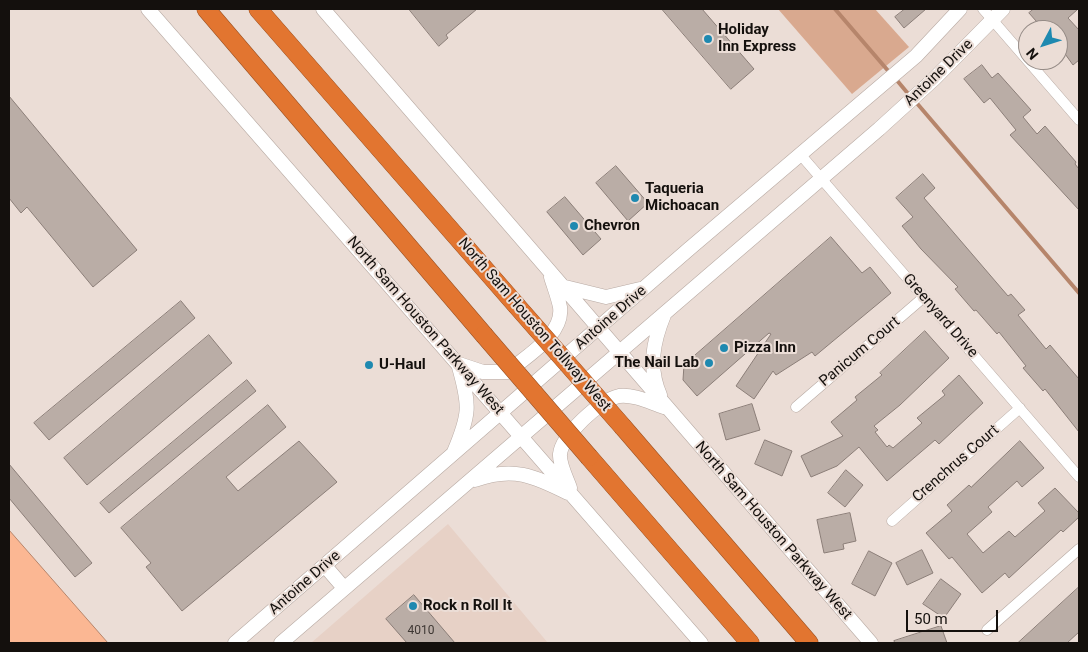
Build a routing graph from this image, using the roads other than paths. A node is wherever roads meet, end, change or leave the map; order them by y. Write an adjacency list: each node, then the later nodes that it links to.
1 (148, 9): 19 (main road, North Sam Houston Parkway West)
2 (206, 9): 37 (highway, bridge)
3 (258, 9): 38 (highway, North Sam Houston Tollway West, bridge)
4 (323, 9): 12 (main road, North Sam Houston Parkway West)
5 (960, 9): 10 (main road, Antoine Drive)
6 (983, 9): 8 (street)
7 (1003, 9): 8 (main road, Antoine Drive)
8 (992, 20): 9 (street); 11 (main road, Antoine Drive)
9 (1079, 120)
10 (800, 154): 11 (street, Greenyard Drive); 14 (main road, Antoine Drive)
11 (821, 179): 15 (street, Greenyard Drive); 16 (main road, Antoine Drive)
12 (550, 273): 13 (main road, North Sam Houston Parkway West); 19 (main road)
13 (561, 286): 14 (main road); 17 (main road, North Sam Houston Parkway West)
14 (647, 286): 17 (main road, Antoine Drive)
15 (924, 298): 21 (street, Panicum Court); 22 (street, Greenyard Drive)
16 (664, 313): 18 (main road, Antoine Drive); 20 (main road)
17 (598, 329): 18 (main road, North Sam Houston Parkway West); 23 (main road, Antoine Drive)
18 (618, 352): 20 (main road, North Sam Houston Parkway West); 24 (main road, Antoine Drive)
19 (458, 364): 23 (main road, North Sam Houston Parkway West); 25 (main road)
20 (665, 407): 28 (main road); 39 (main road, North Sam Houston Parkway West)
21 (796, 407)
22 (1020, 408): 26 (street, Greenyard Drive); 29 (street, Crenchrus Court)
23 (501, 413): 24 (main road, North Sam Houston Parkway West); 25 (main road, Antoine Drive)
24 (521, 436): 27 (main road, Antoine Drive); 28 (main road, North Sam Houston Parkway West)
25 (453, 454): 31 (main road, Antoine Drive)
26 (1079, 477)
27 (466, 484): 28 (main road); 32 (main road, Antoine Drive)
28 (574, 496): 36 (main road, North Sam Houston Parkway West)
29 (892, 521)
30 (1079, 549): 33 (street)
31 (325, 566): 32 (main road); 34 (main road, Antoine Drive)
32 (344, 588): 35 (main road, Antoine Drive)
33 (987, 630)
34 (235, 643)
35 (281, 643)
36 (701, 643)
37 (750, 643)
38 (809, 643)
39 (870, 643)

